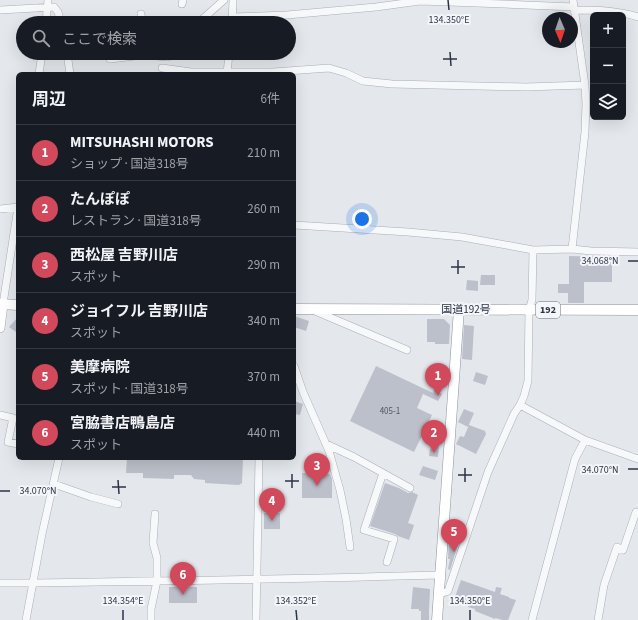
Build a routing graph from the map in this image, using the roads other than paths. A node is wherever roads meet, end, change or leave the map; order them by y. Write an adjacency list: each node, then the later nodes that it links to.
1 (224, 0): 8 (street)
2 (233, 0): 9 (street)
3 (48, 4): 5 (street); 6 (street); 7 (street)
4 (574, 5): 10 (street); 11 (street); 22 (street)
5 (0, 10)
6 (47, 16)
7 (59, 16)
8 (206, 16)
9 (232, 16)
10 (275, 16)
11 (638, 17)
12 (41, 60): 17 (street)
13 (68, 60): 18 (street)
14 (166, 60): 16 (street)
15 (228, 60): 20 (street)
16 (161, 71): 19 (street)
17 (39, 72)
18 (70, 72)
19 (176, 72)
20 (227, 72)
21 (273, 72): 22 (street)
22 (585, 85): 27 (street)
23 (16, 207): 24 (street)
24 (0, 209)
25 (16, 218): 30 (street)
26 (296, 226): 28 (street)
27 (572, 249): 28 (street); 29 (street)
28 (533, 250): 35 (street)
29 (638, 252)
30 (1, 304): 31 (highway); 37 (main road)
31 (16, 305)
32 (296, 309): 33 (highway, 国道192号 / 192)
33 (309, 309): 34 (highway, 国道192号 / 192); 38 (street)
34 (459, 309): 35 (highway, 国道192号 / 192); 56 (highway)
35 (529, 310): 36 (highway, 国道192号 / 192); 40 (street)
36 (638, 310)
37 (0, 328)
38 (407, 350)
39 (296, 372): 44 (street)
40 (520, 405): 42 (street); 61 (street)
41 (0, 415): 43 (street)
42 (585, 440): 45 (street); 66 (street)
43 (16, 444)
44 (326, 444): 48 (street); 54 (street)
45 (638, 459)
46 (59, 460): 49 (street)
47 (259, 460): 57 (street)
48 (383, 473): 50 (street); 55 (street)
49 (54, 484): 51 (street); 60 (street)
50 (410, 488)
51 (118, 504)
52 (638, 513): 67 (street)
53 (156, 514): 58 (street)
54 (350, 547)
55 (387, 562)
56 (440, 575): 57 (street); 61 (highway)
57 (257, 579): 58 (street); 64 (street)
58 (157, 581): 60 (street); 63 (street)
59 (0, 583): 60 (street)
60 (33, 584): 62 (street)
61 (439, 594): 65 (highway)
62 (26, 620)
63 (151, 620)
64 (256, 620)
65 (436, 620)
66 (532, 620)
67 (598, 620)

